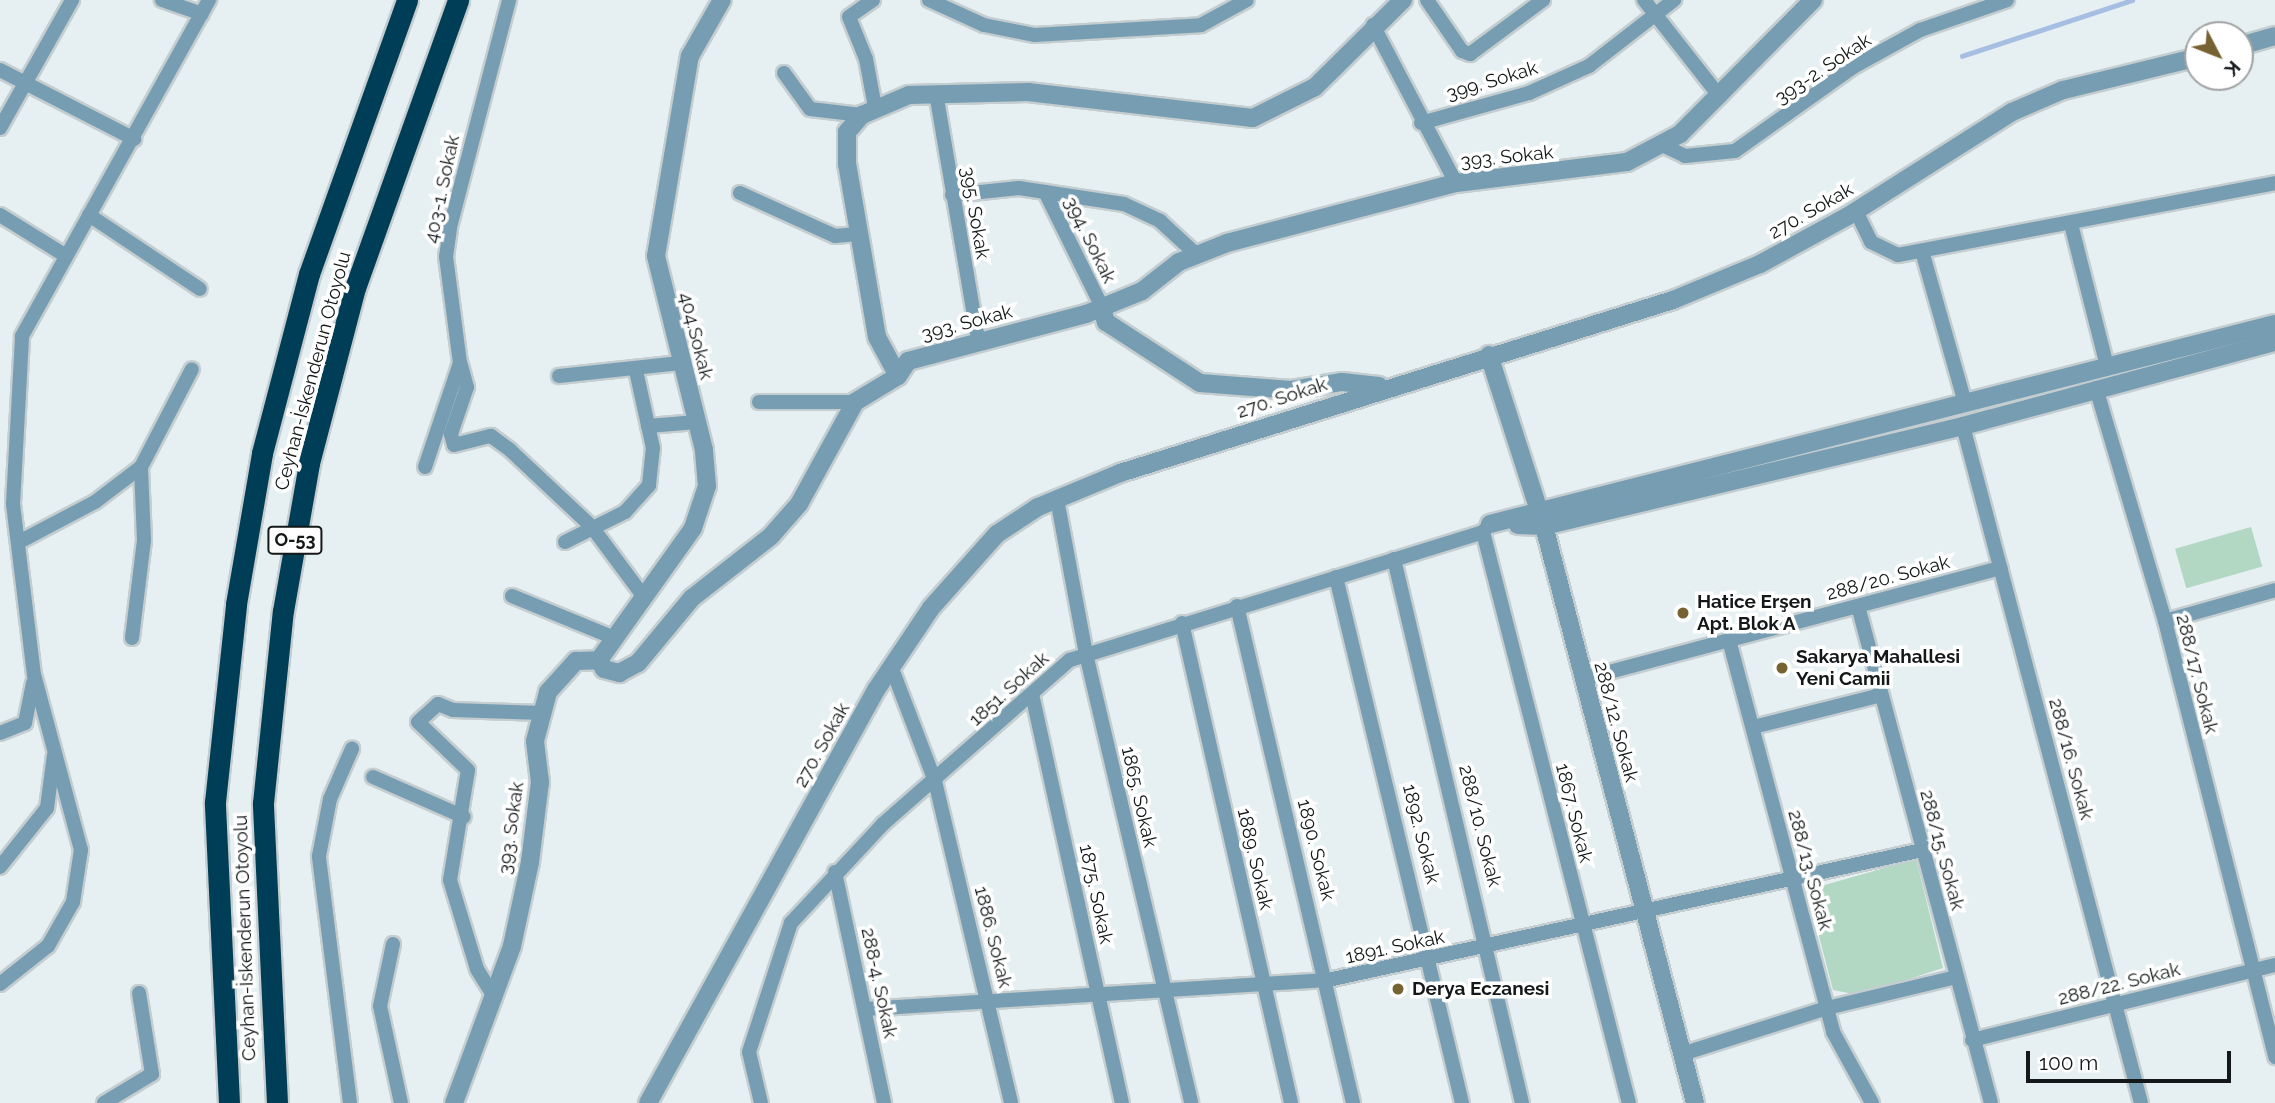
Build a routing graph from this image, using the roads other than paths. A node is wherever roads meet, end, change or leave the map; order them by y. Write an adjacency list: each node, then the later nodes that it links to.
1 (72, 0): 26 (street)
2 (162, 0): 18 (street)
3 (209, 0): 18 (street)
4 (407, 0): 131 (highway, Ceyhan-İskenderun Otoyolu / O-53)
5 (458, 0): 132 (highway, Ceyhan-İskenderun Otoyolu / O-53)
6 (509, 0): 53 (street, 403-1. Sokak)
7 (722, 0): 54 (street, 404.Sokak)
8 (873, 0): 29 (street)
9 (929, 0): 10 (street)
10 (1247, 0)
11 (1403, 0): 20 (street)
12 (1427, 0): 13 (street)
13 (1543, 0)
14 (1644, 0): 19 (street)
15 (1674, 0): 19 (street, 399. Sokak)
16 (1813, 0): 28 (street, 393. Sokak)
17 (2007, 0): 33 (street, 393-2. Sokak)
18 (202, 14): 32 (street)
19 (1656, 16): 28 (street); 30 (street, 399. Sokak)
20 (1373, 25): 27 (street); 30 (street)
21 (2275, 36): 22 (street)
22 (2254, 42)
23 (2184, 60): 39 (street, 270. Sokak)
24 (0, 70): 26 (street)
25 (784, 73): 29 (street)
26 (28, 81): 31 (street); 32 (street)
27 (936, 93): 29 (street); 38 (street, 395. Sokak)
28 (1720, 97): 33 (street, 393. Sokak)
29 (868, 111): 43 (street)
30 (1421, 123): 34 (street)
31 (0, 128)
32 (134, 139): 41 (street)
33 (1664, 146): 34 (street, 393. Sokak)
34 (1456, 183): 46 (street, 393. Sokak)
35 (2275, 183): 42 (street)
36 (1045, 192): 38 (street, 394. Sokak); 46 (street, 394. Sokak); 48 (street, 394. Sokak)
37 (740, 193): 43 (street)
38 (952, 195): 50 (street, 395. Sokak)
39 (1856, 211): 44 (street); 52 (street, 270. Sokak)
40 (0, 215): 45 (street)
41 (89, 215): 45 (street); 47 (street)
42 (2071, 224): 44 (street); 55 (street)
43 (860, 234): 59 (street)
44 (1922, 251): 64 (street)
45 (63, 254): 74 (street)
46 (1197, 255): 48 (street, 393. Sokak)
47 (200, 289)
48 (1103, 314): 50 (street, 393. Sokak); 60 (street)
49 (2275, 324): 55 (street)
50 (978, 338): 59 (street, 393. Sokak)
51 (2275, 342): 61 (street)
52 (1489, 355): 60 (street, 270. Sokak); 71 (street, 288/12. Sokak)
53 (460, 363): 69 (street, 403-1. Sokak); 72 (street)
54 (680, 363): 57 (street); 65 (street, 404.Sokak)
55 (2107, 366): 64 (street)
56 (192, 369): 68 (street)
57 (636, 371): 58 (street); 66 (street)
58 (559, 376)
59 (898, 376): 63 (street, 393. Sokak)
60 (1389, 387): 70 (street, 270. Sokak)
61 (2096, 388): 67 (street); 84 (street, 288/17. Sokak)
62 (759, 402): 63 (street)
63 (855, 402): 90 (street, 393. Sokak)
64 (1965, 403): 71 (street)
65 (697, 422): 66 (street); 81 (street, 404.Sokak)
66 (648, 426): 72 (street)
67 (1963, 426): 71 (street); 77 (street, 288/16. Sokak)
68 (141, 467): 74 (street); 87 (street)
69 (425, 467)
70 (1057, 499): 89 (street, 1865. Sokak); 91 (street, 270. Sokak)
71 (1540, 520): 73 (street); 93 (street, 288/12. Sokak)
72 (592, 527): 75 (street); 81 (street)
73 (1487, 528): 76 (street, 1851. Sokak); 109 (street, 1867. Sokak)
74 (19, 542): 92 (street)
75 (565, 542)
76 (1394, 559): 78 (street, 1851. Sokak); 111 (street, 288/10. Sokak)
77 (2000, 568): 83 (street, 288/20. Sokak); 124 (street, 288/16. Sokak)
78 (1336, 576): 82 (street, 1851. Sokak); 112 (street, 1892. Sokak)
79 (2275, 590): 84 (street)
80 (512, 596): 86 (street)
81 (644, 597): 86 (street, 404.Sokak)
82 (1237, 606): 85 (street, 1851. Sokak); 116 (street, 1890. Sokak)
83 (1858, 606): 88 (street, 288/20. Sokak); 95 (street, 288/15. Sokak)
84 (2165, 621): 114 (street, 288/17. Sokak)
85 (1182, 623): 89 (street, 1851. Sokak); 118 (street, 1889. Sokak)
86 (612, 636): 90 (street, 404.Sokak)
87 (132, 638)
88 (1730, 640): 93 (street, 288/20. Sokak); 97 (street, 288/13. Sokak)
89 (1086, 654): 94 (street, 1851. Sokak); 120 (street, 1865. Sokak)
90 (599, 660): 96 (street, 393. Sokak)
91 (891, 666): 102 (street, 1886. Sokak); 136 (street, 270. Sokak)
92 (34, 675): 98 (street); 100 (street)
93 (1583, 679): 108 (street, 288/12. Sokak)
94 (1032, 694): 102 (street, 1851. Sokak); 122 (street, 1875. Sokak)
95 (1881, 695): 97 (street); 104 (street, 288/15. Sokak)
96 (542, 713): 103 (street); 121 (street, 393. Sokak)
97 (1753, 727): 107 (street, 288/13. Sokak)
98 (0, 733)
99 (352, 750): 133 (street)
100 (55, 751): 105 (street); 117 (street)
101 (373, 776): 103 (street)
102 (935, 780): 106 (street, 1851. Sokak); 123 (street, 1886. Sokak)
103 (464, 817): 121 (street)
104 (1922, 850): 107 (street, 1891. Sokak); 115 (street, 288/15. Sokak)
105 (0, 867)
106 (835, 872): 126 (street, 288-4. Sokak); 137 (street, 1851. Sokak)
107 (1793, 881): 108 (street, 1891. Sokak); 125 (street, 288/13. Sokak)
108 (1645, 914): 109 (street, 1891. Sokak); 128 (street, 288/12. Sokak)
109 (1582, 927): 111 (street, 1891. Sokak); 146 (street, 1867. Sokak)
110 (393, 944): 134 (street)
111 (1490, 947): 112 (street, 1891. Sokak); 145 (street, 288/10. Sokak)
112 (1432, 959): 116 (street, 1891. Sokak); 144 (street, 1892. Sokak)
113 (2275, 965): 114 (street, 288/22. Sokak)
114 (2250, 971): 124 (street, 288/22. Sokak); 129 (street, 288/17. Sokak)
115 (1956, 977): 125 (street); 127 (street, 288/15. Sokak)
116 (1328, 980): 118 (street, 1891. Sokak); 143 (street, 1890. Sokak)
117 (0, 984)
118 (1265, 986): 120 (street, 1891. Sokak); 142 (street, 1889. Sokak)
119 (139, 993): 130 (street)
120 (1166, 995): 122 (street, 1891. Sokak); 141 (street, 1865. Sokak)
121 (495, 998): 135 (street, 393. Sokak)
122 (1099, 999): 123 (street, 1891. Sokak); 140 (street, 1875. Sokak)
123 (990, 1004): 126 (street, 1891. Sokak); 139 (street, 1886. Sokak)
124 (2117, 1005): 127 (street, 288/22. Sokak); 150 (street, 288/16. Sokak)
125 (1826, 1008): 128 (street); 148 (street, 288/13. Sokak)
126 (865, 1009): 138 (street, 288-4. Sokak)
127 (1972, 1040): 149 (street, 288/15. Sokak)
128 (1682, 1054): 147 (street, 288/12. Sokak)
129 (2275, 1057)
130 (103, 1103)
131 (229, 1103)
132 (277, 1103)
133 (350, 1103)
134 (401, 1103)
135 (454, 1103)
136 (648, 1103)
137 (761, 1103)
138 (884, 1103)
139 (1011, 1103)
140 (1122, 1103)
141 (1191, 1103)
142 (1291, 1103)
143 (1353, 1103)
144 (1462, 1103)
145 (1522, 1103)
146 (1629, 1103)
147 (1695, 1103)
148 (1872, 1103)
149 (1991, 1103)
150 (2141, 1103)

